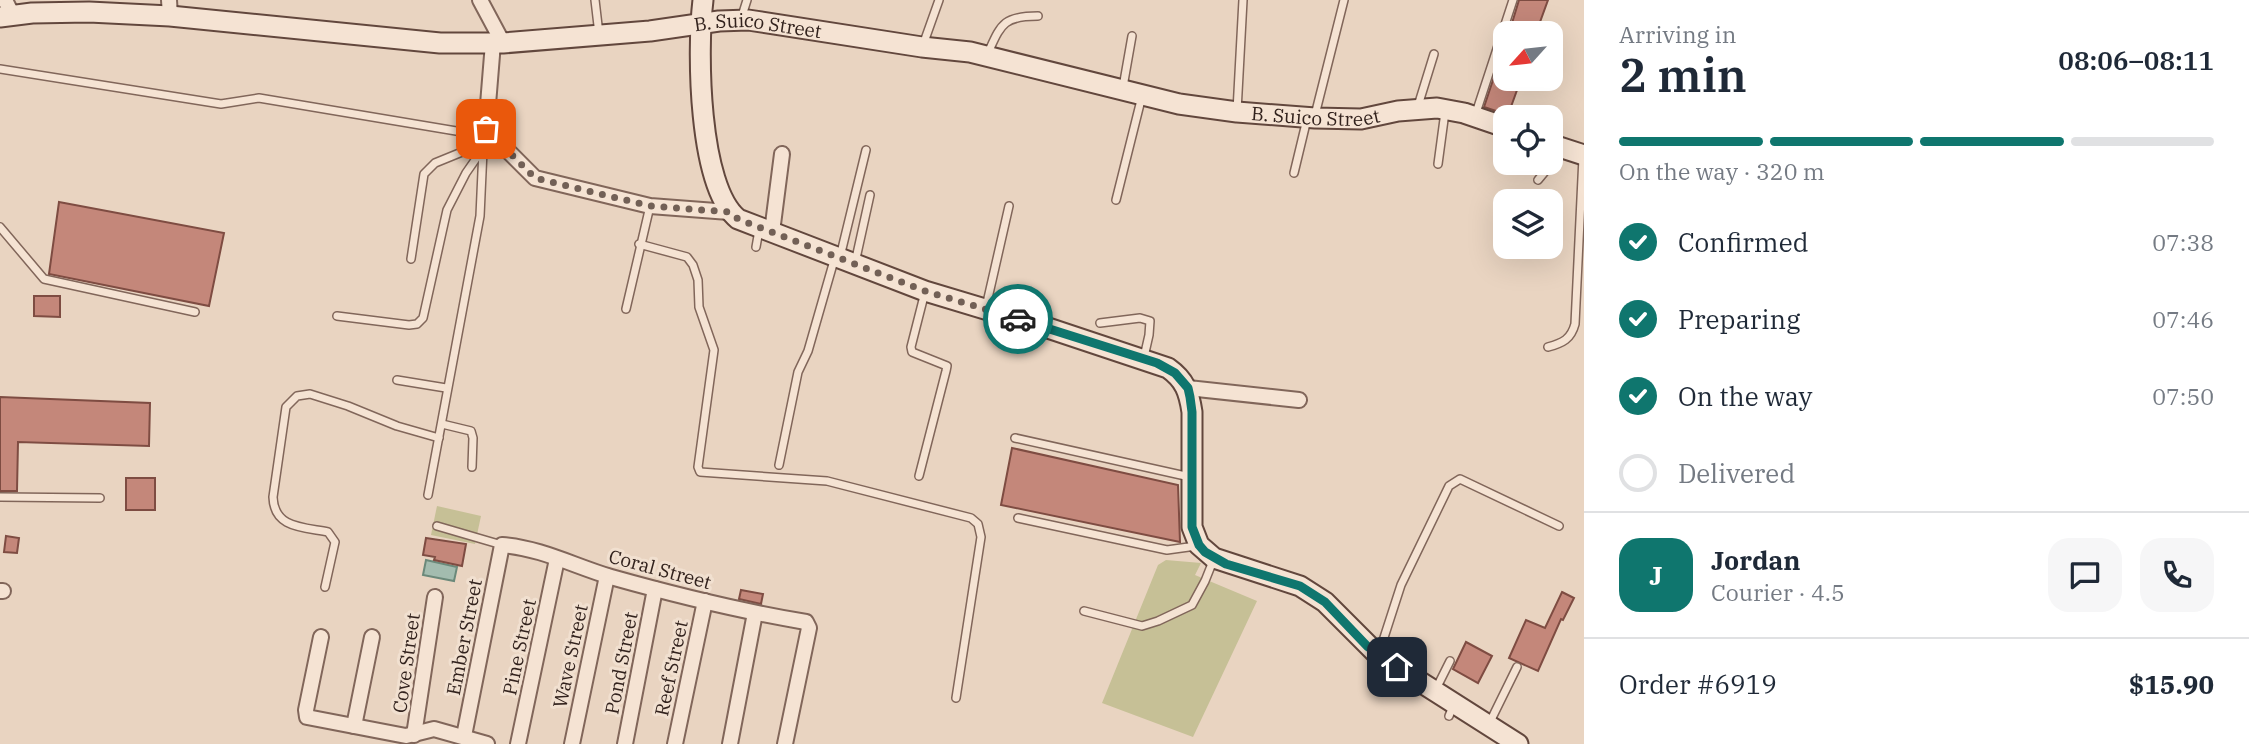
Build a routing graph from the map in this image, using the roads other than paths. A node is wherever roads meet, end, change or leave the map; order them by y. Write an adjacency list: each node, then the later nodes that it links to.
1 (481, 0): 17 (street)
2 (595, 0): 15 (lane)
3 (703, 0): 14 (street)
4 (747, 0): 13 (lane)
5 (939, 0): 18 (lane)
6 (1244, 0): 26 (lane)
7 (1344, 0): 28 (lane)
8 (1513, 0): 27 (lane)
9 (89, 6): 10 (street, B. Suico Street); 11 (street, B. Suico Street)
10 (169, 8): 17 (street, B. Suico Street)
11 (6, 10)
12 (1038, 16): 20 (lane)
13 (741, 20): 14 (street, B. Suico Street); 18 (street, B. Suico Street)
14 (702, 23): 15 (street, B. Suico Street); 43 (street)
15 (599, 34): 17 (street, B. Suico Street)
16 (1132, 36): 22 (lane)
17 (498, 43): 30 (street)
18 (922, 47): 20 (street, B. Suico Street)
19 (1434, 54): 24 (lane)
20 (987, 56): 22 (street, B. Suico Street)
21 (0, 69): 30 (lane)
22 (1122, 91): 23 (street, B. Suico Street)
23 (1142, 96): 26 (street, B. Suico Street); 40 (lane)
24 (1417, 109): 25 (street, B. Suico Street); 28 (street, B. Suico Street)
25 (1446, 109): 27 (street, B. Suico Street); 35 (lane)
26 (1237, 112): 28 (street, B. Suico Street)
27 (1475, 116): 29 (street, B. Suico Street)
28 (1311, 118): 36 (lane)
29 (1493, 123)
30 (485, 139): 41 (street); 47 (lane); 53 (lane); 58 (lane)
31 (1563, 148): 34 (street)
32 (866, 150): 48 (lane)
33 (782, 153): 45 (street)
34 (1583, 155): 55 (lane)
35 (1438, 164)
36 (1294, 173)
37 (1541, 175): 38 (lane)
38 (1538, 180)
39 (870, 195): 48 (lane)
40 (1116, 200)
41 (650, 206): 43 (street); 46 (lane)
42 (1009, 206): 51 (lane)
43 (729, 212): 45 (street)
44 (0, 227): 52 (lane)
45 (762, 235): 48 (street)
46 (639, 244): 50 (lane); 90 (lane)
47 (411, 259)
48 (843, 259): 49 (street); 64 (lane)
49 (925, 291): 51 (street); 66 (lane)
50 (626, 309)
51 (986, 309): 56 (street)
52 (195, 312)
53 (337, 316)
54 (1100, 323): 56 (lane)
55 (1548, 347)
56 (1143, 359): 59 (street)
57 (397, 380): 58 (lane)
58 (446, 388): 61 (lane)
59 (1188, 388): 60 (street); 67 (street)
60 (1299, 400)
61 (442, 424): 62 (lane); 65 (lane)
62 (439, 438): 68 (lane); 78 (lane)
63 (1015, 438): 67 (lane)
64 (779, 465)
65 (472, 467)
66 (919, 476)
67 (1191, 477): 75 (street)
68 (428, 495)
69 (0, 497): 70 (lane)
70 (100, 498)
71 (1018, 518): 75 (lane)
72 (437, 526): 74 (lane)
73 (1559, 526): 86 (lane)
74 (502, 545): 76 (street, Coral Street); 94 (street, Ember Street)
75 (1206, 552): 82 (lane); 86 (street)
76 (557, 559): 77 (street, Coral Street); 96 (street, Pine Street)
77 (607, 576): 79 (street, Coral Street); 97 (street, Wave Street)
78 (325, 587)
79 (655, 589): 81 (street, Coral Street); 98 (street, Pond Street)
80 (435, 597): 93 (street, Cove Street)
81 (705, 601): 83 (street, Coral Street); 99 (street, Reef Street)
82 (1084, 611)
83 (755, 613): 100 (street); 101 (street, Coral Street)
84 (321, 637): 92 (street)
85 (372, 637): 92 (street)
86 (1369, 651): 89 (street)
87 (1450, 662): 89 (lane)
88 (1517, 667): 91 (lane)
89 (1435, 691): 91 (street)
90 (956, 698)
91 (1489, 725): 102 (street)
92 (354, 726): 93 (street)
93 (414, 735): 94 (street)
94 (464, 736): 95 (street)
95 (486, 744)
96 (518, 744)
97 (572, 744)
98 (625, 744)
99 (675, 744)
100 (730, 744)
101 (785, 744)
102 (1518, 744)

